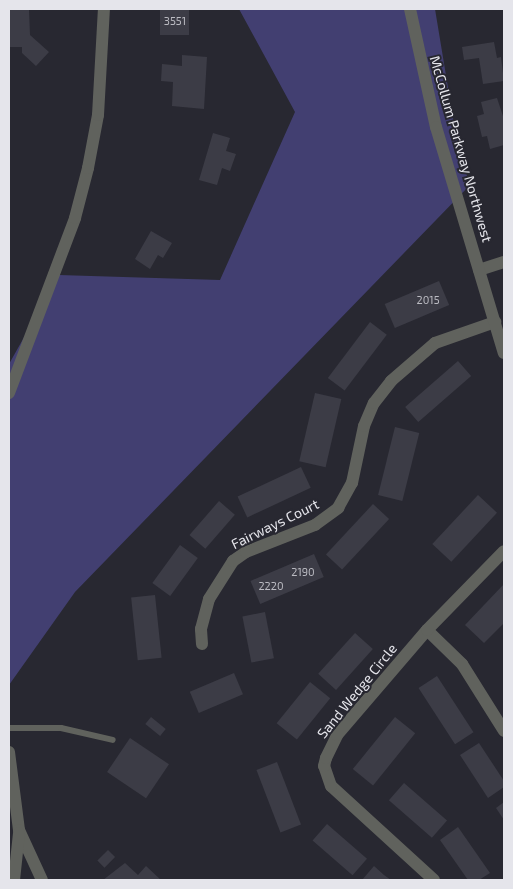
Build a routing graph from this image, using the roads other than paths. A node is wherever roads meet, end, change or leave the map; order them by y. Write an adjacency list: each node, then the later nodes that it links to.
1 (104, 9): 7 (street)
2 (410, 9): 4 (street, McCollum Parkway Northwest)
3 (504, 262): 4 (street)
4 (479, 270): 5 (street, McCollum Parkway Northwest)
5 (495, 322): 6 (street, McCollum Parkway Northwest); 10 (street, Fairways Court)
6 (504, 353)
7 (9, 393)
8 (504, 551): 9 (street, Sand Wedge Circle)
9 (427, 630): 12 (street); 18 (street, Sand Wedge Circle)
10 (202, 644)
11 (9, 728): 13 (lane)
12 (504, 731)
13 (113, 740)
14 (9, 752): 15 (street)
15 (19, 830): 16 (street); 17 (street)
16 (14, 880)
17 (42, 880)
18 (434, 880)

